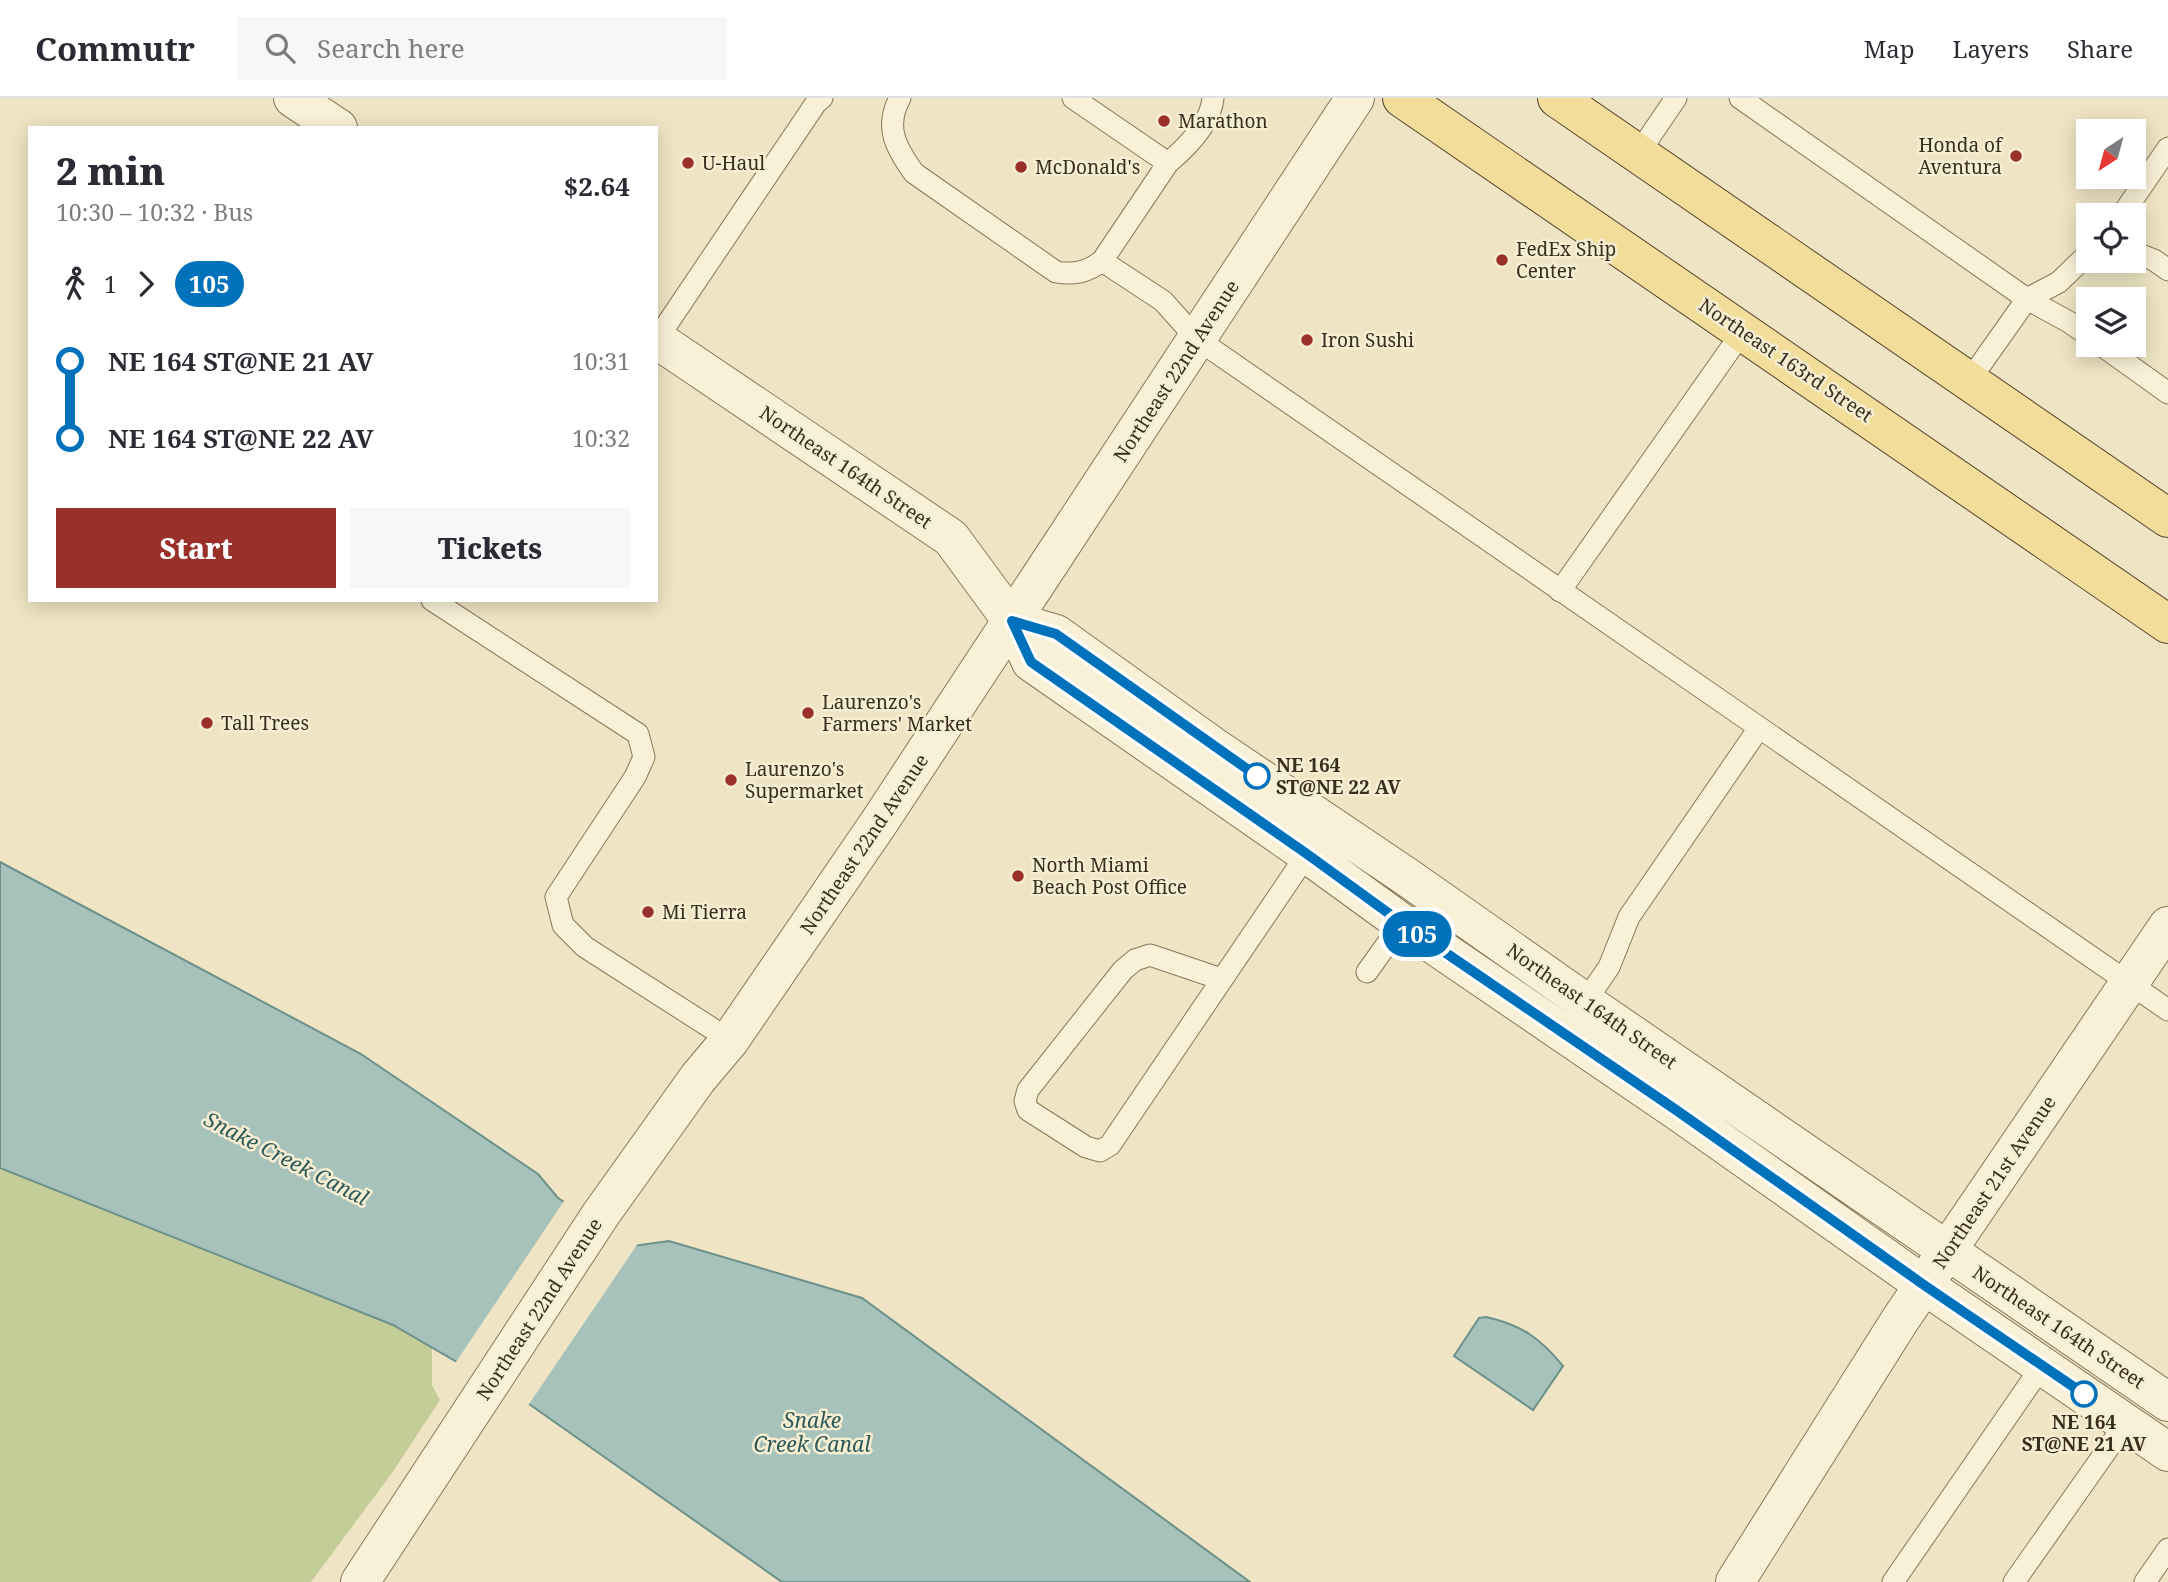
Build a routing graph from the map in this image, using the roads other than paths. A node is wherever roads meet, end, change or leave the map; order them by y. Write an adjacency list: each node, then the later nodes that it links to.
1 (293, 98): 11 (street)
2 (822, 98): 23 (lane)
3 (900, 98): 17 (lane)
4 (1073, 98): 14 (lane)
5 (1213, 98): 14 (lane)
6 (1355, 98): 24 (street, Northeast 22nd Avenue)
7 (1402, 98): 22 (main road, Northeast 163rd Street)
8 (1557, 98): 12 (main road)
9 (1676, 98): 12 (lane)
10 (1740, 98): 20 (lane)
11 (335, 126)
12 (1638, 154): 27 (main road)
13 (2165, 159): 15 (lane)
14 (1168, 163): 17 (lane)
15 (2131, 203)
16 (2146, 257): 19 (lane)
17 (1102, 261): 24 (lane)
18 (2076, 266): 20 (lane)
19 (2168, 270)
20 (2027, 299): 21 (lane); 27 (lane)
21 (2076, 327)
22 (1743, 331): 30 (lane); 33 (main road, Northeast 163rd Street)
23 (658, 338)
24 (1197, 339): 30 (lane); 32 (street, Northeast 22nd Avenue)
25 (658, 340): 32 (street, Northeast 164th Street)
26 (2118, 357): 28 (lane)
27 (1969, 381): 29 (main road)
28 (2168, 393)
29 (2168, 518)
30 (1560, 591): 34 (lane)
31 (435, 602): 43 (lane)
32 (1012, 621): 35 (street, Northeast 164th Street); 41 (street, Northeast 164th Street); 43 (street, Northeast 22nd Avenue)
33 (2168, 624)
34 (1759, 728): 40 (lane); 41 (lane)
35 (1307, 854): 36 (street, Northeast 164th Street); 39 (lane)
36 (1402, 923): 38 (lane); 45 (street, Northeast 164th Street)
37 (2168, 926): 40 (street, Northeast 21st Avenue)
38 (1367, 972)
39 (1221, 979): 39 (lane)
40 (2130, 984): 42 (lane); 44 (street, Northeast 21st Avenue)
41 (1585, 1002): 44 (street, Northeast 164th Street)
42 (2168, 1010)
43 (730, 1040): 51 (street, Northeast 22nd Avenue)
44 (1947, 1251): 45 (street, Northeast 21st Avenue); 47 (street, Northeast 164th Street)
45 (1924, 1285): 46 (street, Northeast 164th Street); 52 (street, Northeast 21st Avenue)
46 (2042, 1366): 48 (street, Northeast 164th Street); 53 (lane)
47 (2168, 1402)
48 (2126, 1423): 49 (street, Northeast 164th Street); 54 (lane)
49 (2168, 1452)
50 (2168, 1549): 55 (lane)
51 (360, 1582)
52 (1734, 1582)
53 (1893, 1582)
54 (2014, 1582)
55 (2145, 1582)

